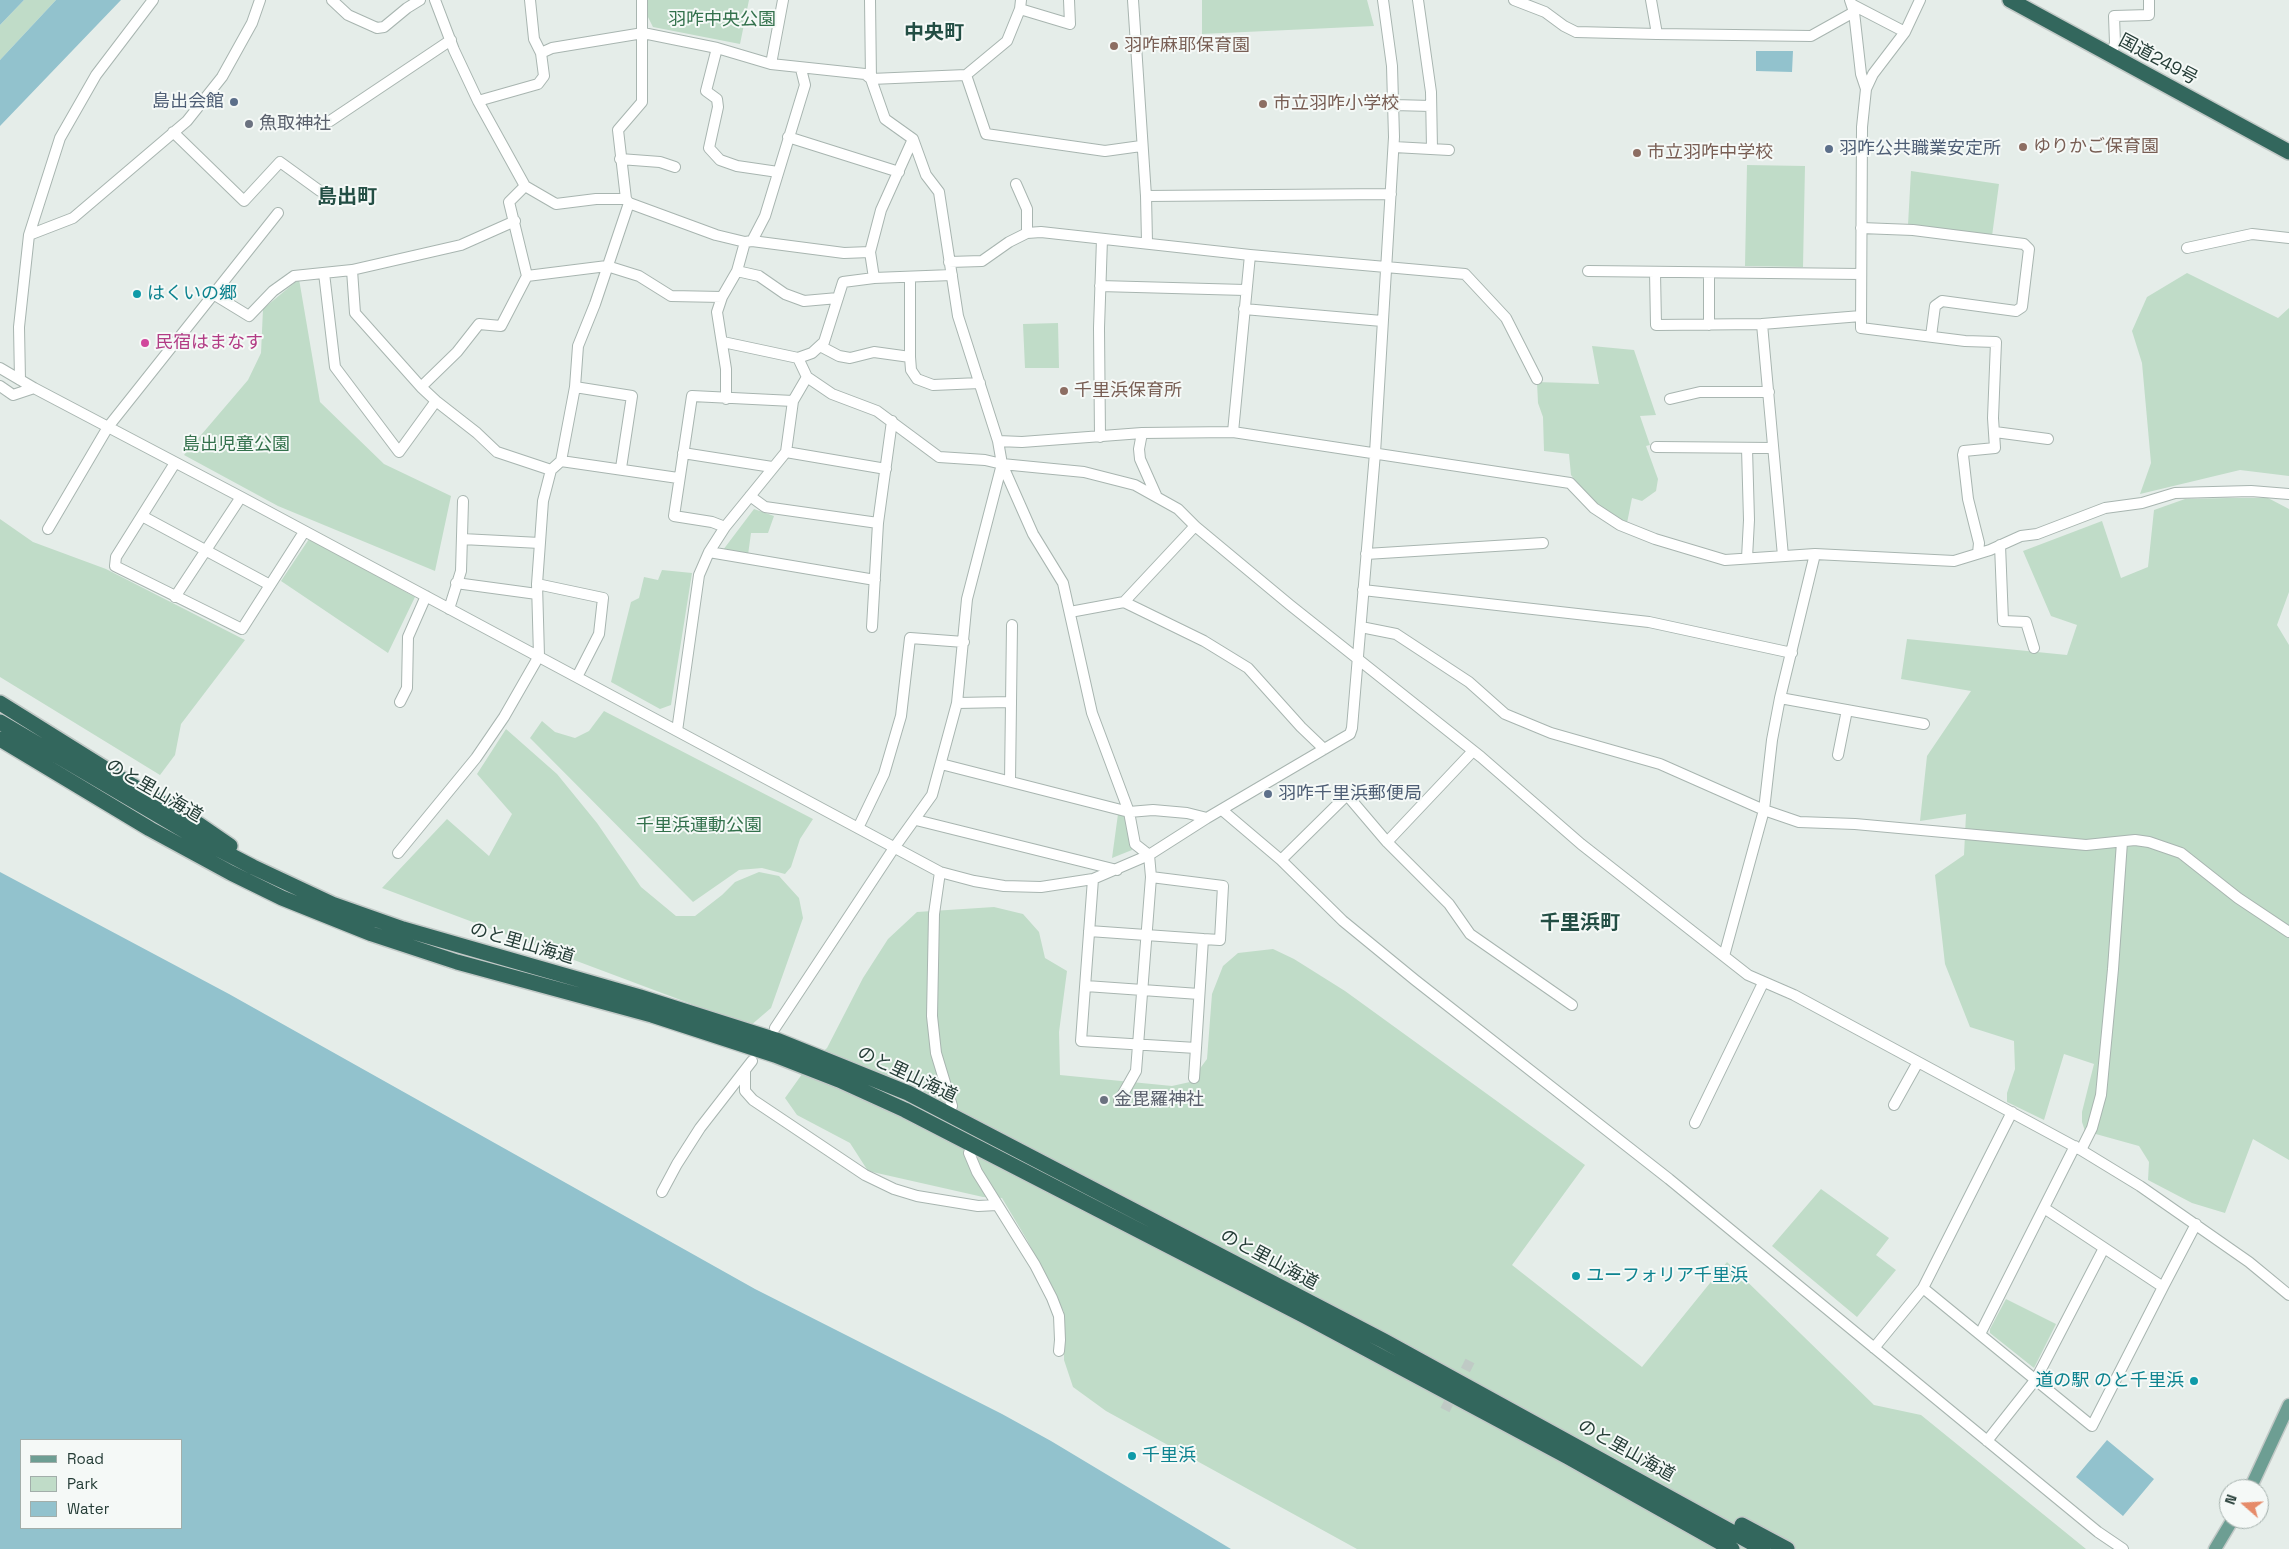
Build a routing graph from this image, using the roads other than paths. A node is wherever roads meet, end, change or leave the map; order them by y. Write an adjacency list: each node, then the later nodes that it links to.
1 (153, 0): 59 (street)
2 (260, 0): 37 (street)
3 (332, 0): 4 (street)
4 (420, 0)
5 (435, 0): 24 (street)
6 (530, 0): 26 (street)
7 (642, 0): 22 (street)
8 (783, 0): 28 (street)
9 (870, 0): 31 (street)
10 (1069, 0): 19 (street)
11 (1133, 0): 40 (street)
12 (1383, 0): 34 (street)
13 (1418, 0): 35 (street)
14 (1514, 0): 23 (street)
15 (1651, 0): 23 (street)
16 (1920, 0): 21 (street)
17 (2010, 0): 27 (highway, 国道249号)
18 (2149, 0): 27 (street)
19 (1021, 5): 30 (street)
20 (1852, 5): 21 (street); 23 (street); 32 (street)
21 (1905, 32): 32 (street)
22 (642, 33): 25 (street); 26 (street); 45 (street)
23 (1657, 34)
24 (450, 40): 33 (street); 36 (street)
25 (717, 48): 28 (street); 47 (street)
26 (541, 53): 33 (street)
27 (2111, 56): 44 (highway, 国道249号)
28 (771, 64): 29 (street)
29 (801, 68): 31 (street); 38 (street)
30 (966, 75): 31 (street); 40 (street)
31 (871, 79): 39 (street)
32 (1866, 89): 57 (street)
33 (478, 101): 50 (street)
34 (1394, 106): 35 (street); 41 (street)
35 (1431, 106): 42 (street)
36 (330, 121)
37 (173, 132): 51 (street); 59 (street)
38 (788, 137): 47 (street); 48 (street)
39 (913, 139): 48 (street); 67 (street)
40 (1141, 146): 53 (street)
41 (1394, 147): 42 (street); 52 (street)
42 (1432, 149): 43 (street)
43 (1449, 150)
44 (2289, 152)
45 (620, 159): 46 (street); 54 (street)
46 (675, 167)
47 (778, 172): 62 (street)
48 (899, 172): 65 (street)
49 (1016, 184): 58 (street)
50 (525, 186): 54 (street); 56 (street)
51 (320, 191)
52 (1391, 194): 53 (street); 69 (street)
53 (1146, 196): 63 (street)
54 (627, 201): 62 (street); 68 (street)
55 (278, 213): 83 (street)
56 (515, 222): 70 (street); 78 (street)
57 (1861, 228): 76 (street); 91 (street)
58 (1027, 233): 61 (street); 67 (street)
59 (29, 235): 99 (street)
60 (2289, 238): 64 (street)
61 (1102, 239): 63 (street); 81 (street)
62 (748, 242): 65 (street); 71 (street)
63 (1147, 242): 66 (street)
64 (2188, 248)
65 (870, 252): 80 (street)
66 (1250, 255): 69 (street); 82 (street)
67 (949, 262): 77 (street)
68 (607, 266): 78 (street); 84 (street); 103 (street)
69 (1386, 267): 88 (street); 98 (street)
70 (352, 270): 74 (street); 102 (street)
71 (737, 271): 84 (street); 85 (street)
72 (1588, 271): 73 (street)
73 (1655, 272): 75 (street); 90 (street)
74 (324, 273): 83 (street); 108 (street)
75 (1709, 273): 76 (street); 90 (street)
76 (1861, 274): 87 (street)
77 (952, 275): 79 (street); 100 (street)
78 (527, 276): 102 (street)
79 (910, 277): 80 (street); 94 (street)
80 (874, 278): 85 (street)
81 (1100, 286): 82 (street); 115 (street)
82 (1245, 290): 86 (street)
83 (213, 294): 111 (street)
84 (722, 297): 92 (street)
85 (838, 298): 93 (street)
86 (1244, 309): 88 (street); 112 (street)
87 (1861, 316): 89 (street); 91 (street)
88 (1382, 321): 123 (street)
89 (1762, 324): 90 (street); 105 (street)
90 (1709, 325)
91 (1931, 336): 113 (street)
92 (723, 342): 95 (street); 106 (street)
93 (820, 346): 94 (street); 95 (street)
94 (910, 357): 100 (street)
95 (798, 358): 97 (street)
96 (0, 368): 99 (street)
97 (807, 377): 109 (street); 110 (street)
98 (1537, 379)
99 (20, 380): 104 (street)
100 (980, 383): 117 (street)
101 (0, 386): 104 (street)
102 (421, 386): 108 (street)
103 (575, 387): 124 (street); 128 (street)
104 (34, 388): 111 (street)
105 (1769, 392): 107 (street); 120 (street)
106 (726, 399): 109 (street); 122 (street)
107 (1670, 399)
108 (436, 401): 130 (street)
109 (793, 401): 121 (street)
110 (892, 420): 126 (street); 129 (street)
111 (108, 427): 125 (street); 141 (street)
112 (1233, 432): 114 (street); 123 (street)
113 (1994, 432): 116 (street); 149 (street)
114 (1142, 433): 115 (street); 133 (street)
115 (1100, 437): 117 (street)
116 (2048, 439)
117 (998, 441): 126 (street)
118 (1656, 447): 119 (street)
119 (1746, 448): 120 (street); 153 (street)
120 (1773, 448): 152 (street)
121 (786, 452): 127 (street); 129 (street)
122 (683, 453): 127 (street); 131 (street)
123 (1375, 453): 150 (street); 153 (street)
124 (561, 461): 128 (street); 130 (street)
125 (175, 463): 135 (street); 137 (street)
126 (1002, 464): 133 (street); 163 (street); 167 (street)
127 (772, 467): 134 (street)
128 (621, 468): 131 (street)
129 (886, 469): 138 (street)
130 (551, 470): 144 (street)
131 (678, 478): 140 (street)
132 (2289, 494): 146 (street)
133 (1156, 495): 139 (street)
134 (750, 496): 138 (street); 140 (street)
135 (241, 497): 142 (street); 147 (street)
136 (463, 501): 143 (street)
137 (142, 516): 147 (street); 160 (street)
138 (878, 523): 154 (street)
139 (1195, 526): 161 (street); 171 (street)
140 (725, 527): 148 (street)
141 (48, 529)
142 (304, 532): 156 (street); 159 (street)
143 (462, 539): 144 (street); 155 (street)
144 (540, 543): 157 (street)
145 (1543, 544): 150 (street)
146 (2000, 546): 149 (street); 168 (street)
147 (206, 550): 156 (street); 160 (street)
148 (709, 552): 154 (street); 181 (street)
149 (1978, 553): 151 (street)
150 (1366, 554): 158 (street)
151 (1815, 554): 152 (street); 169 (street)
152 (1783, 556): 153 (street)
153 (1747, 558)
154 (875, 580): 165 (street)
155 (456, 583): 157 (street); 162 (street)
156 (270, 585): 160 (street)
157 (537, 589): 170 (street); 172 (street)
158 (1363, 590): 166 (street); 169 (street)
159 (426, 596): 162 (street); 174 (street)
160 (175, 597)
161 (1124, 602): 163 (street); 183 (street)
162 (449, 609): 170 (street)
163 (1070, 612): 190 (street)
164 (1012, 625): 176 (street)
165 (872, 627)
166 (1361, 627): 171 (street); 189 (street)
167 (964, 642): 175 (street); 193 (street)
168 (2034, 648)
169 (1792, 653): 173 (street)
170 (539, 656): 172 (street); 197 (street)
171 (1358, 658): 183 (street); 184 (street)
172 (577, 677): 181 (street)
173 (1780, 698): 178 (street); 189 (street)
174 (400, 702)
175 (957, 702): 176 (street); 186 (street)
176 (1011, 702): 187 (street)
177 (0, 703): 204 (highway)
178 (1847, 710): 180 (street); 185 (street)
179 (0, 722): 204 (highway, のと里山海道)
180 (1924, 724)
181 (677, 731): 193 (street)
182 (0, 739): 243 (highway, のと里山海道)
183 (1324, 749): 188 (street)
184 (1473, 751): 194 (street); 209 (street)
185 (1838, 754)
186 (941, 764): 187 (street); 192 (street)
187 (1010, 780): 190 (street)
188 (1222, 810): 191 (street); 199 (street)
189 (1764, 810): 195 (street); 209 (street)
190 (1129, 812): 191 (street); 198 (street)
191 (1207, 818): 198 (street)
192 (916, 820): 196 (street); 200 (street)
193 (858, 828): 196 (street)
194 (1387, 842): 199 (street); 214 (street)
195 (2122, 842): 206 (street); 227 (street)
196 (894, 848): 201 (street); 215 (street)
197 (398, 853)
198 (1149, 855): 200 (street); 202 (street)
199 (1280, 860): 238 (street)
200 (1117, 870): 203 (street)
201 (940, 872): 203 (street); 224 (street)
202 (1151, 877): 207 (street); 208 (street)
203 (1093, 879): 205 (street)
204 (290, 884): 244 (highway, のと里山海道)
205 (1089, 931): 207 (street); 211 (street)
206 (2289, 932)
207 (1146, 935): 208 (street); 212 (street)
208 (1203, 939): 213 (street)
209 (1724, 956): 210 (street)
210 (1763, 982): 219 (street); 226 (street)
211 (1086, 986): 212 (street); 216 (street)
212 (1142, 989): 213 (street); 216 (street)
213 (1199, 994): 217 (street)
214 (1572, 1005)
215 (775, 1028)
216 (1138, 1043): 217 (street); 222 (street)
217 (1196, 1048): 221 (street)
218 (752, 1061): 220 (street)
219 (1918, 1062): 223 (street); 225 (street)
220 (745, 1070): 229 (street); 230 (street)
221 (1194, 1078)
222 (1119, 1101)
223 (1894, 1105)
224 (952, 1106)
225 (2012, 1112): 227 (street); 235 (street)
226 (1695, 1122)
227 (2078, 1148): 231 (street); 232 (street)
228 (970, 1153): 230 (street)
229 (662, 1192)
230 (997, 1205): 239 (street)
231 (2044, 1208): 233 (street); 237 (street)
232 (2196, 1224): 234 (street); 236 (street)
233 (2104, 1248): 234 (street); 240 (street)
234 (2163, 1287): 240 (street)
235 (1923, 1288): 237 (street); 238 (street)
236 (2289, 1295)
237 (1980, 1334): 240 (street)
238 (1874, 1348): 242 (street)
239 (1058, 1351)
240 (2036, 1379): 242 (street)
241 (2289, 1405): 245 (main road)
242 (1987, 1441): 251 (street)
243 (1568, 1457): 247 (highway); 248 (highway, のと里山海道)
244 (1620, 1469): 249 (highway, のと里山海道); 250 (highway)
245 (2255, 1479)
246 (2227, 1529): 252 (main road)
247 (1717, 1549)
248 (1732, 1549)
249 (1763, 1549)
250 (1787, 1549)
251 (2122, 1549)
252 (2215, 1549)

